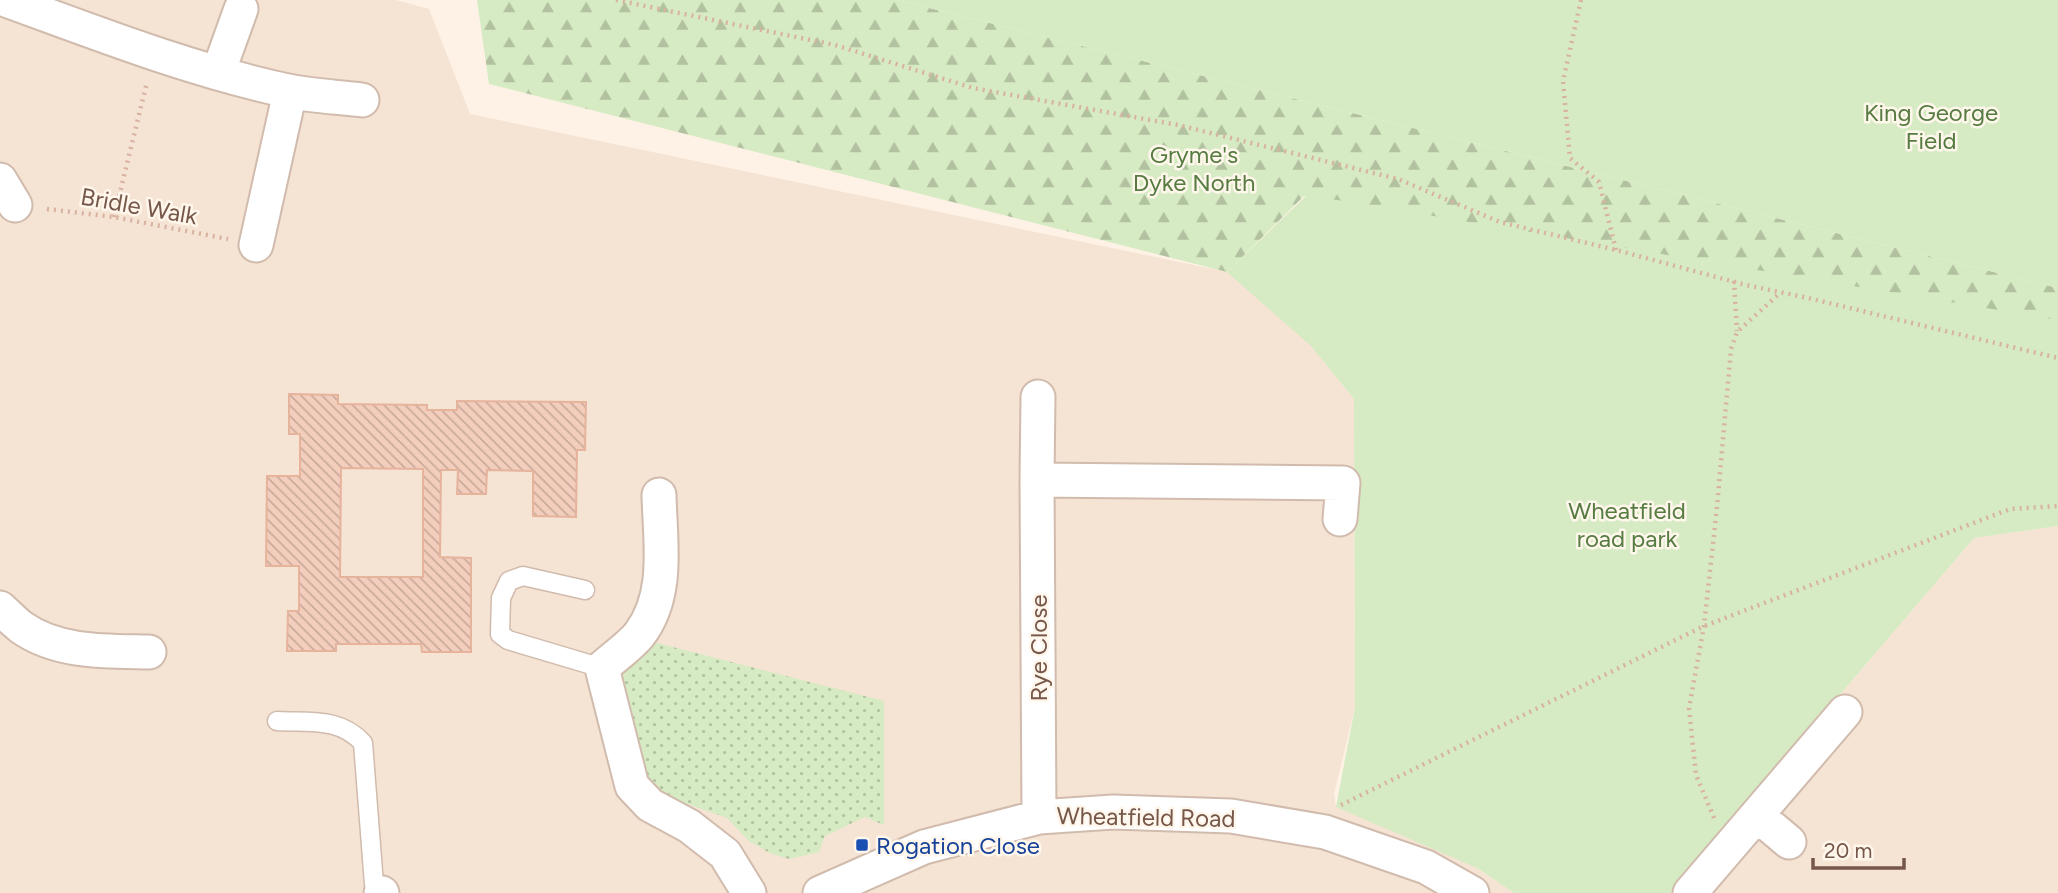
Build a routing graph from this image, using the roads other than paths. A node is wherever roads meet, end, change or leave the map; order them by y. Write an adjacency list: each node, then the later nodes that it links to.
1 (6, 0): 3 (street); 4 (street)
2 (241, 9): 4 (street)
3 (0, 19)
4 (218, 73): 5 (street)
5 (290, 92): 6 (street); 7 (street)
6 (362, 100)
7 (256, 245)
8 (1038, 397): 9 (street, Rye Close)
9 (1037, 480): 11 (street); 19 (street, Rye Close)
10 (659, 495): 15 (street)
11 (1340, 519)
12 (585, 590): 15 (lane)
13 (0, 608): 14 (street)
14 (149, 652)
15 (602, 668): 22 (street)
16 (1844, 712): 18 (street)
17 (277, 721): 21 (lane)
18 (1757, 815): 20 (street); 25 (street)
19 (1040, 817): 23 (street, Wheatfield Road); 24 (street, Wheatfield Road)
20 (1789, 842)
21 (382, 893)
22 (749, 893)
23 (820, 893)
24 (1472, 893)
25 (1690, 893)

